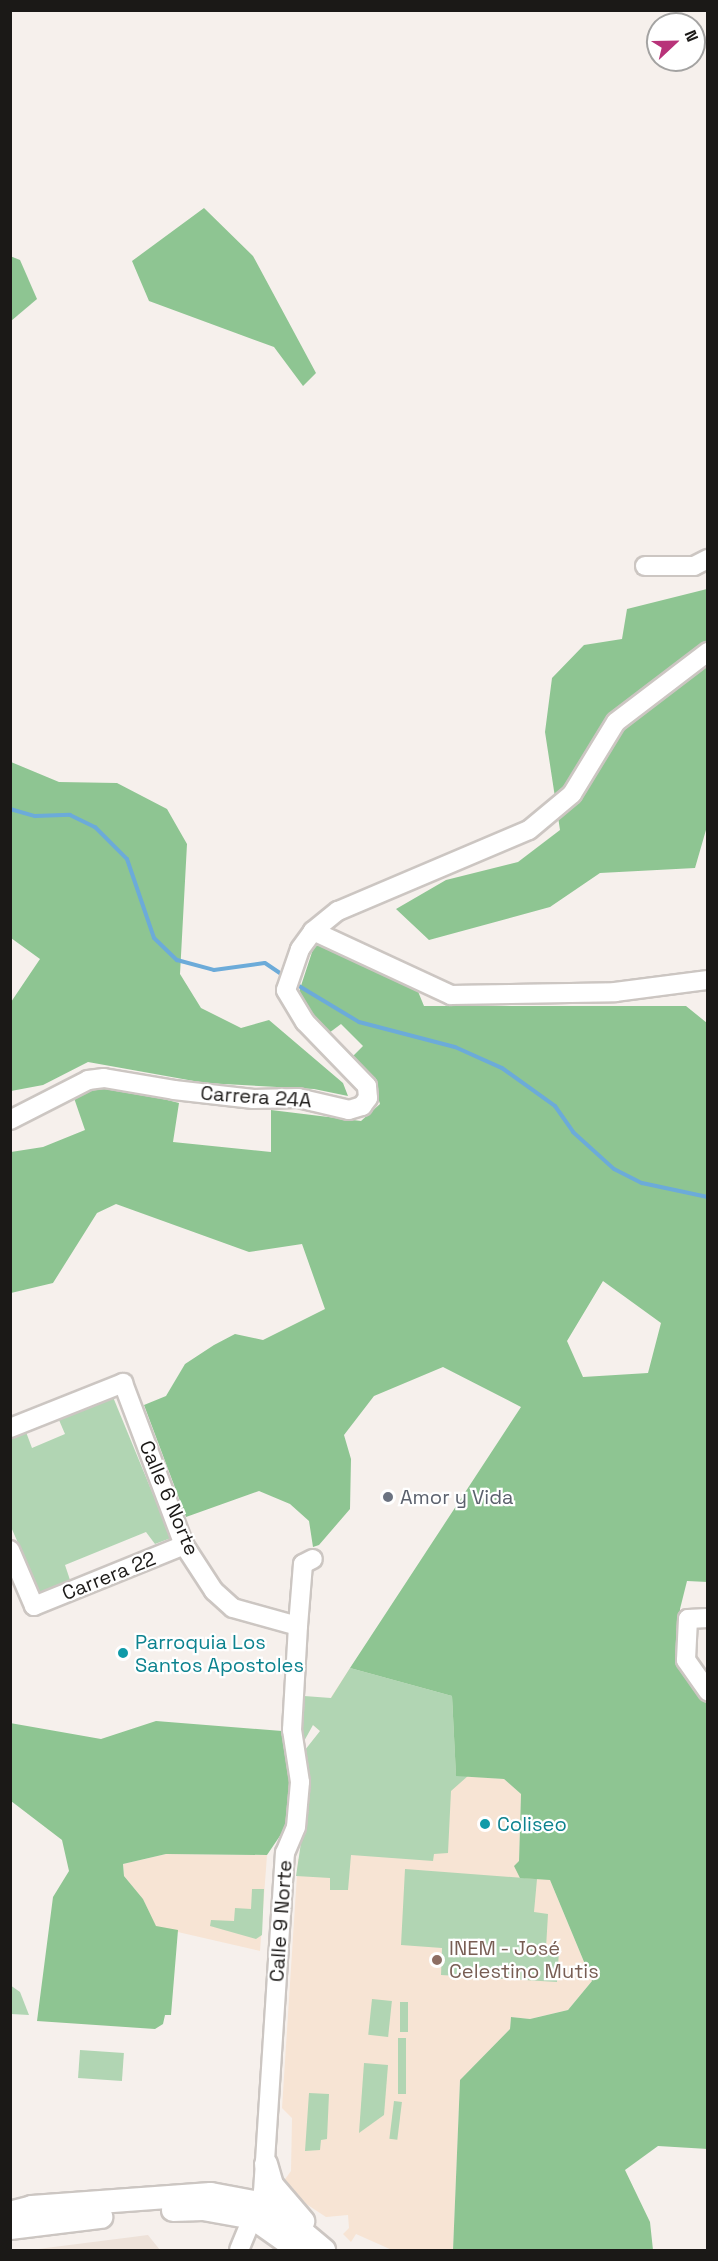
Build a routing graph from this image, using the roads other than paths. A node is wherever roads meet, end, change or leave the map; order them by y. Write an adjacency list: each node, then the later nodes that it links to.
1 (708, 560): 2 (street)
2 (645, 566)
3 (708, 652): 4 (street)
4 (313, 931): 5 (street); 6 (street, Carrera 24A)
5 (708, 980)
6 (10, 1120)
7 (10, 1428): 8 (street, Calle 6 Norte)
8 (184, 1545): 9 (street, Carrera 22); 12 (street, Calle 6 Norte)
9 (10, 1550)
10 (313, 1559): 12 (street, Calle 9 Norte)
11 (708, 1618): 13 (street)
12 (298, 1626): 14 (street, Calle 9 Norte)
13 (708, 1692)
14 (266, 2164): 15 (street, Calle 9 Norte); 18 (main road)
15 (256, 2210): 16 (main road); 17 (main road); 18 (main road); 19 (street, Calle 9 Norte)
16 (10, 2213)
17 (10, 2228)
18 (314, 2248)
19 (239, 2250)

